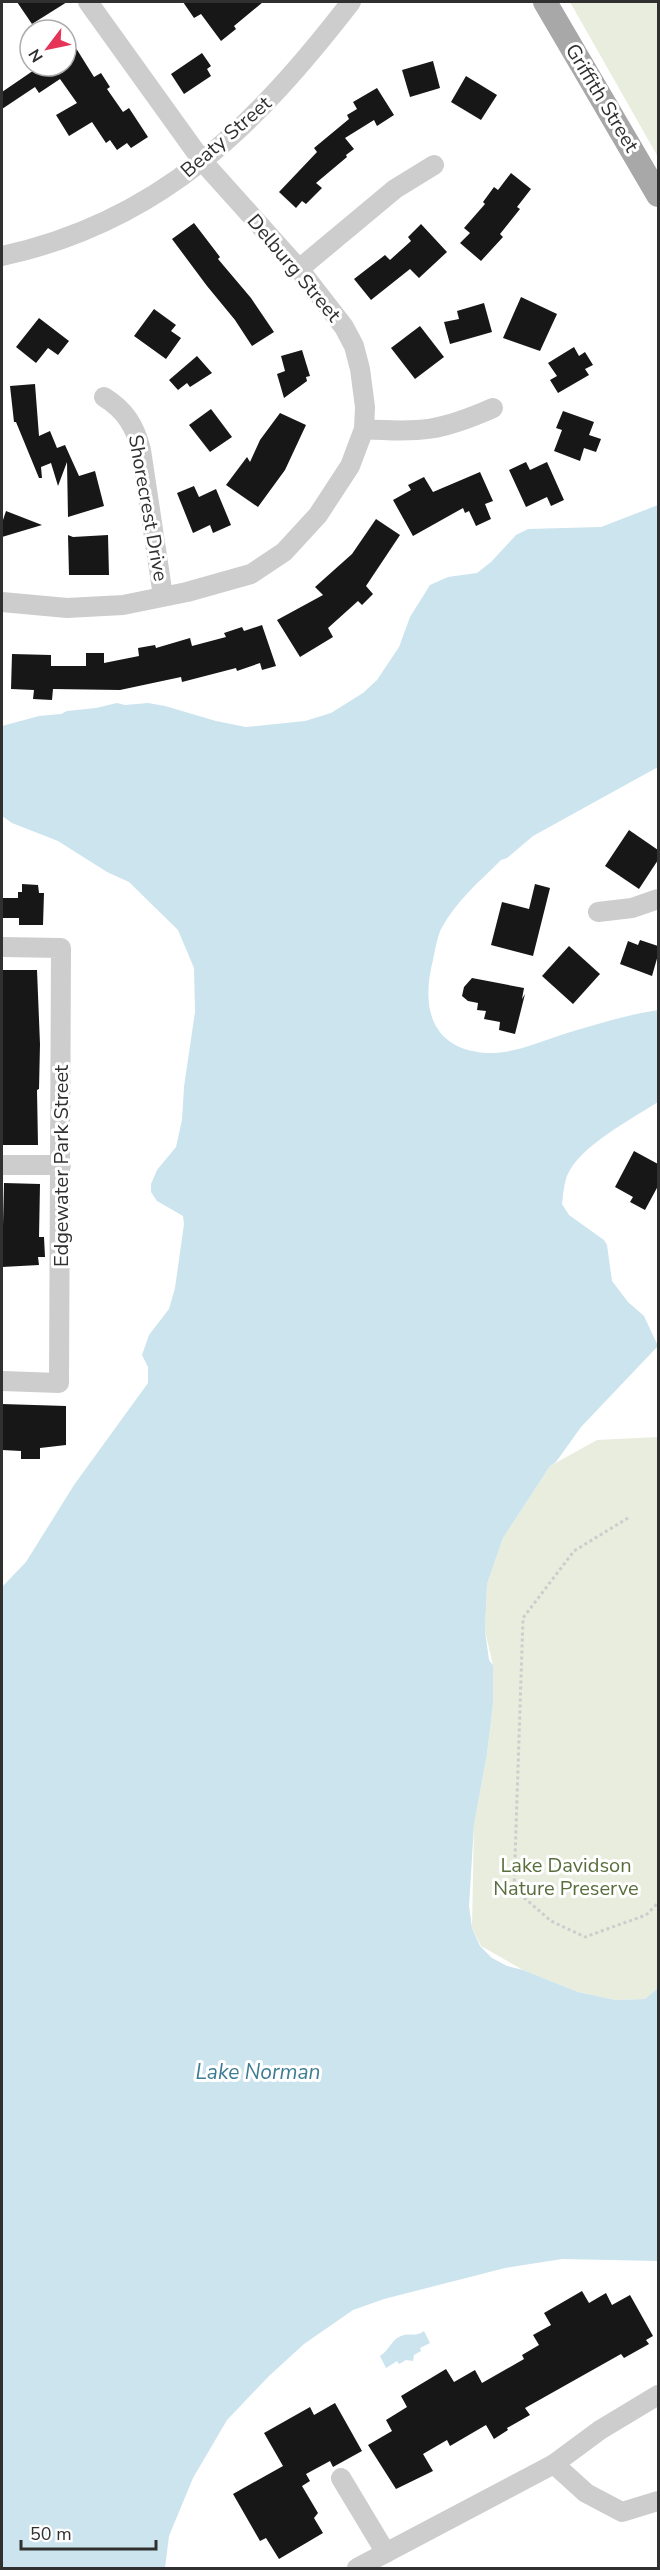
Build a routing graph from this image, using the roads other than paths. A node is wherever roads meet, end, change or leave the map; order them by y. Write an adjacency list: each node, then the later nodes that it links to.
1 (88, 2): 4 (street, Delburg Street)
2 (351, 2): 4 (street, Beaty Street)
3 (545, 2): 6 (main road, Griffith Street)
4 (203, 162): 7 (street, Beaty Street); 8 (street, Delburg Street)
5 (434, 165): 8 (street)
6 (658, 195)
7 (2, 256)
8 (299, 269): 11 (street, Delburg Street)
9 (104, 397): 12 (street, Shorecrest Drive)
10 (493, 408): 11 (street)
11 (364, 429): 12 (street, Delburg Street)
12 (163, 596): 13 (street, Delburg Street)
13 (2, 602)
14 (658, 899): 15 (street)
15 (598, 912)
16 (2, 947): 18 (street, Edgewater Park Street)
17 (2, 1165): 18 (street)
18 (62, 1165): 19 (street, Edgewater Park Street)
19 (2, 1381)
20 (658, 2395): 21 (street)
21 (554, 2464): 23 (street); 24 (street)
22 (341, 2478): 24 (street)
23 (658, 2501)
24 (386, 2553): 25 (street)
25 (357, 2568)

